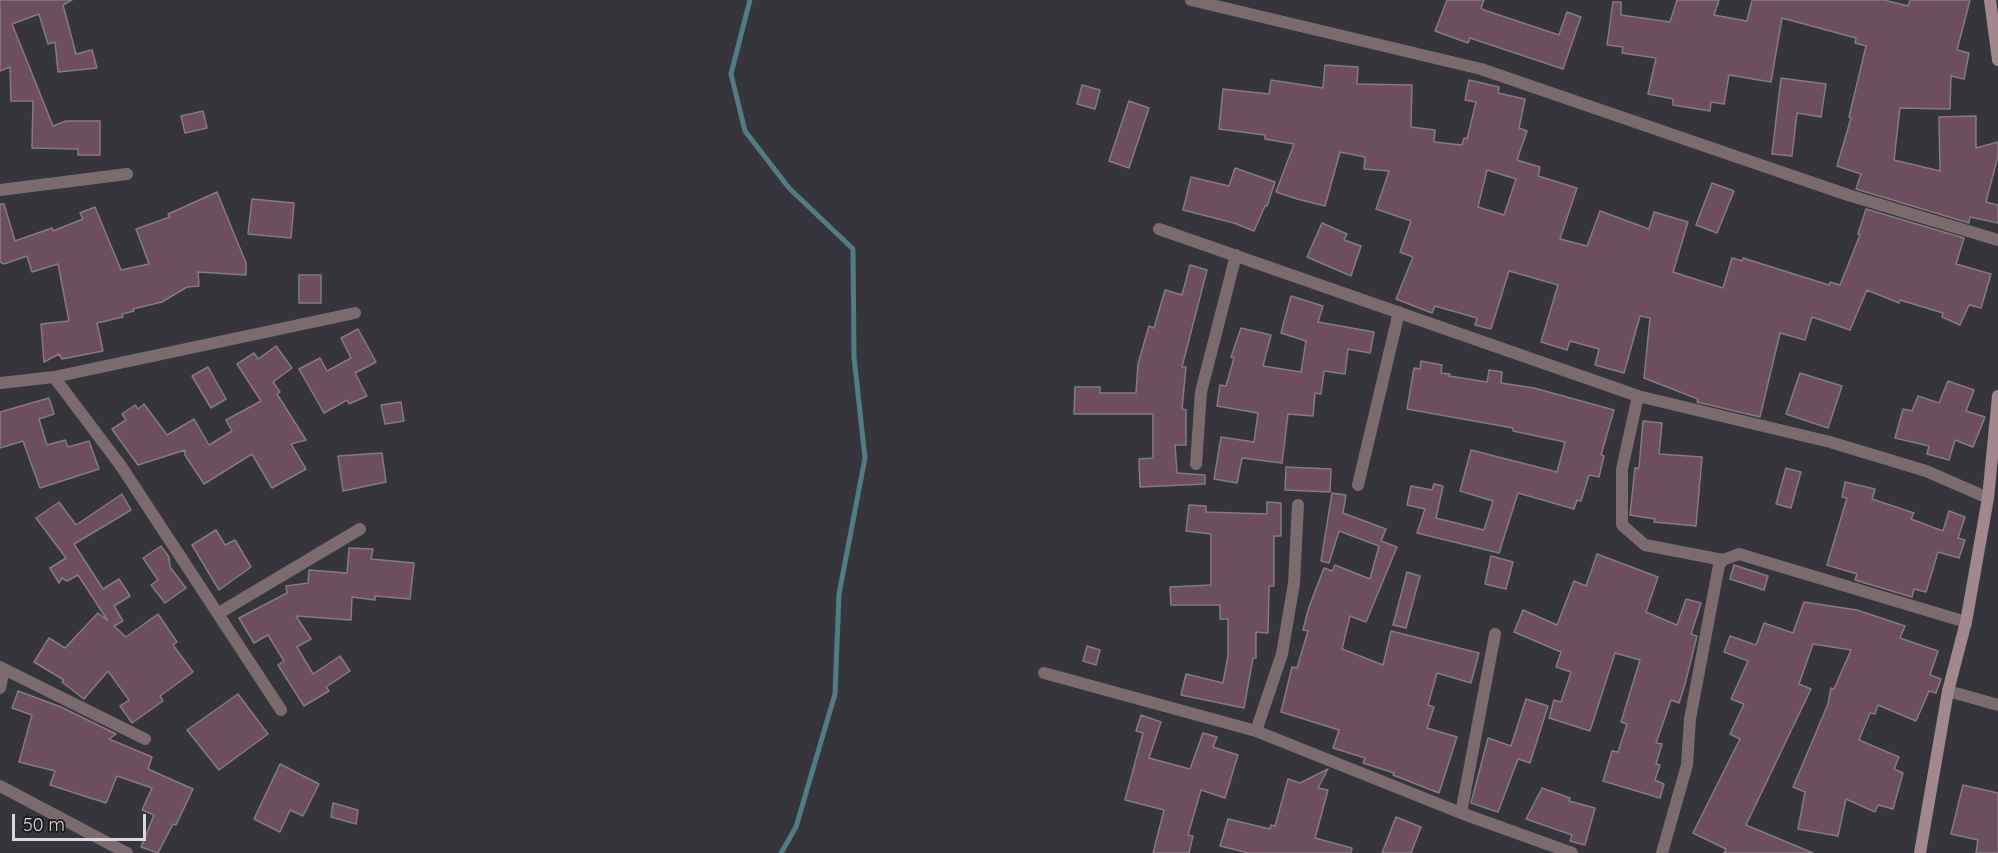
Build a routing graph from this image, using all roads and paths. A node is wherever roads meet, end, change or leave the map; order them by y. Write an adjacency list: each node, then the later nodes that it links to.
1 (1191, 0): 7 (street)
2 (1990, 0): 3 (street)
3 (1998, 60)
4 (127, 174): 5 (street)
5 (0, 190)
6 (1160, 229): 8 (street)
7 (1998, 240)
8 (1236, 255): 9 (street); 15 (street)
9 (1399, 312): 13 (street); 16 (street)
10 (355, 313): 11 (street)
11 (54, 377): 12 (street); 21 (street)
12 (0, 383)
13 (1638, 396): 17 (street); 20 (street)
14 (1998, 396): 17 (street)
15 (1197, 464)
16 (1358, 485)
17 (1988, 498): 22 (street)
18 (1298, 505): 30 (street)
19 (360, 529): 21 (street)
20 (1723, 560): 22 (street); 36 (street)
21 (219, 613): 29 (street)
22 (1966, 622): 27 (street)
23 (1495, 634): 33 (street)
24 (2, 668): 26 (street); 31 (street)
25 (1044, 673): 30 (street)
26 (0, 688)
27 (1948, 691): 28 (street); 37 (street)
28 (1998, 705)
29 (282, 710)
30 (1256, 731): 33 (street)
31 (145, 739)
32 (0, 786): 34 (street)
33 (1461, 813): 35 (street)
34 (127, 853)
35 (1572, 853)
36 (1662, 853)
37 (1920, 853)

